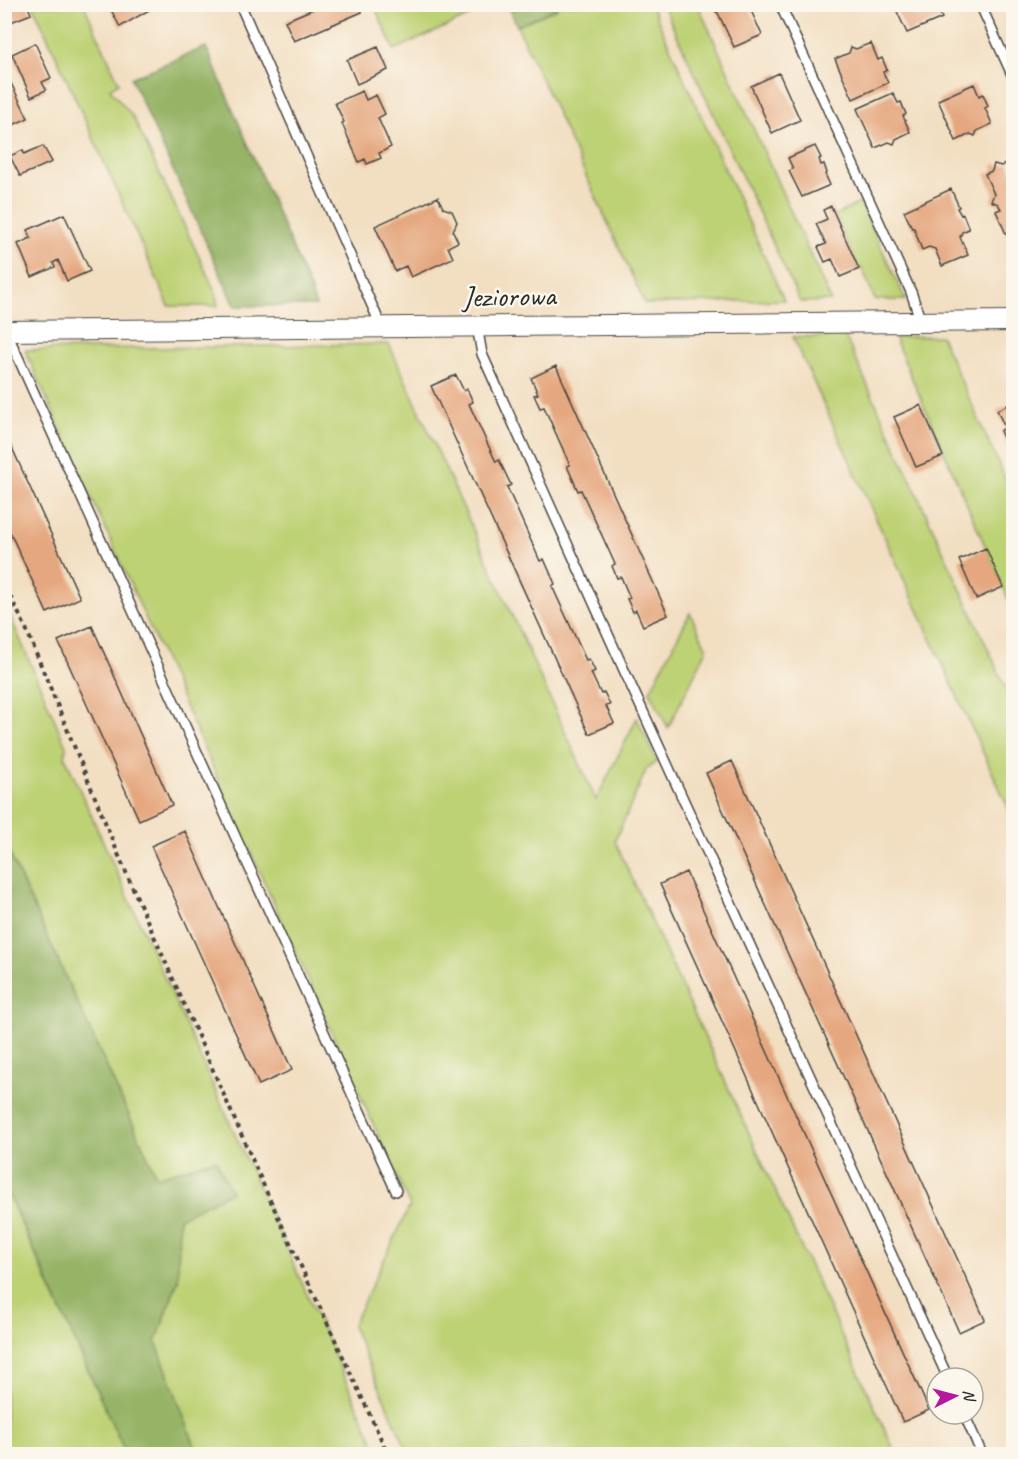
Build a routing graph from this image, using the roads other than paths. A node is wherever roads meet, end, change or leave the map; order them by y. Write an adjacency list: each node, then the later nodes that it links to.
1 (240, 4): 8 (lane)
2 (780, 4): 6 (lane)
3 (980, 4): 4 (lane)
4 (1014, 79)
5 (1014, 321): 6 (street, Jeziorowa)
6 (921, 322): 7 (street, Jeziorowa)
7 (477, 326): 8 (street, Jeziorowa); 11 (lane)
8 (381, 327): 9 (street, Jeziorowa)
9 (5, 331): 10 (lane)
10 (396, 1191)
11 (943, 1366)
12 (969, 1426): 13 (lane)
13 (982, 1455)

